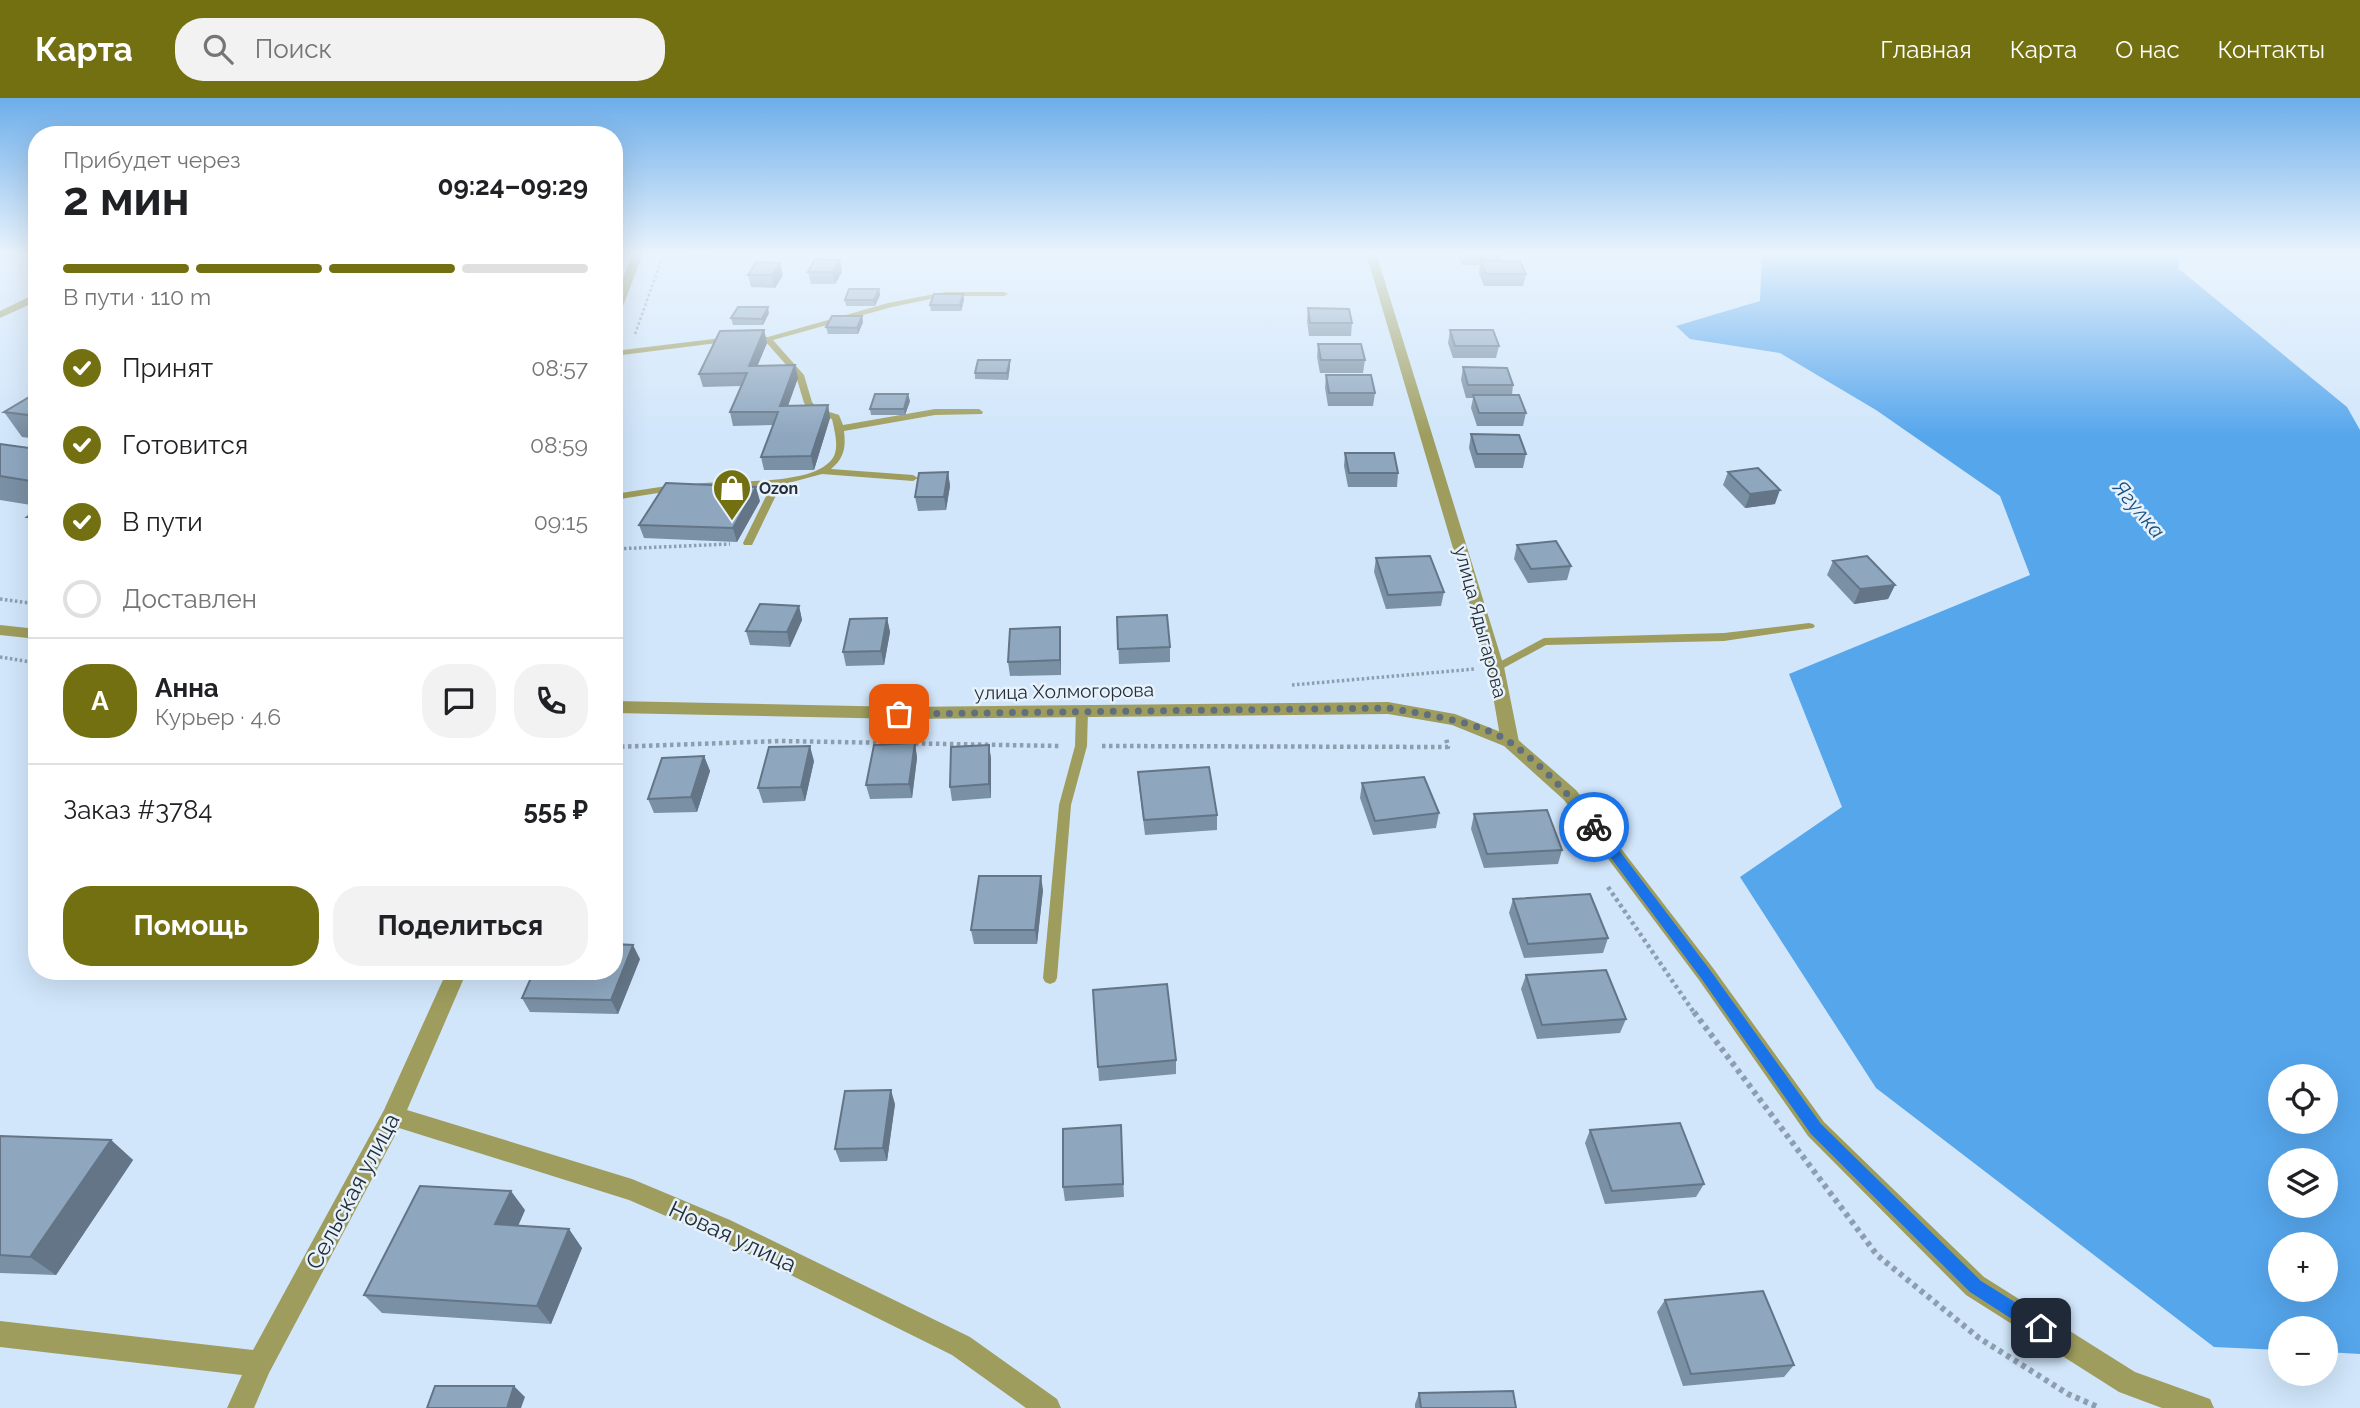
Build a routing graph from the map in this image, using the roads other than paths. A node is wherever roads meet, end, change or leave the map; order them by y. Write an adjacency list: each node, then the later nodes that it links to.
1 (859, 314): 3 (lane)
2 (1389, 314): 15 (street, улица Ядыгарова)
3 (768, 340): 4 (lane); 6 (lane)
4 (623, 353)
5 (979, 412): 6 (lane)
6 (838, 429): 7 (lane)
7 (821, 471): 8 (lane); 9 (lane)
8 (913, 478)
9 (778, 481): 10 (lane); 11 (lane)
10 (623, 495)
11 (748, 543)
12 (1809, 626): 15 (lane)
13 (0, 629): 14 (street)
14 (28, 633)
15 (1496, 667): 18 (street, улица Ядыгарова)
16 (623, 707): 17 (street, улица Холмогорова)
17 (1082, 712): 18 (street, улица Холмогорова); 19 (lane)
18 (1510, 742): 26 (street)
19 (1050, 978)
20 (453, 980): 21 (street, Сельская улица)
21 (393, 1116): 23 (street, Сельская улица); 25 (street, Новая улица)
22 (0, 1334): 23 (street)
23 (260, 1364): 24 (street, Сельская улица)
24 (240, 1408)
25 (1048, 1408)
26 (2201, 1408)

